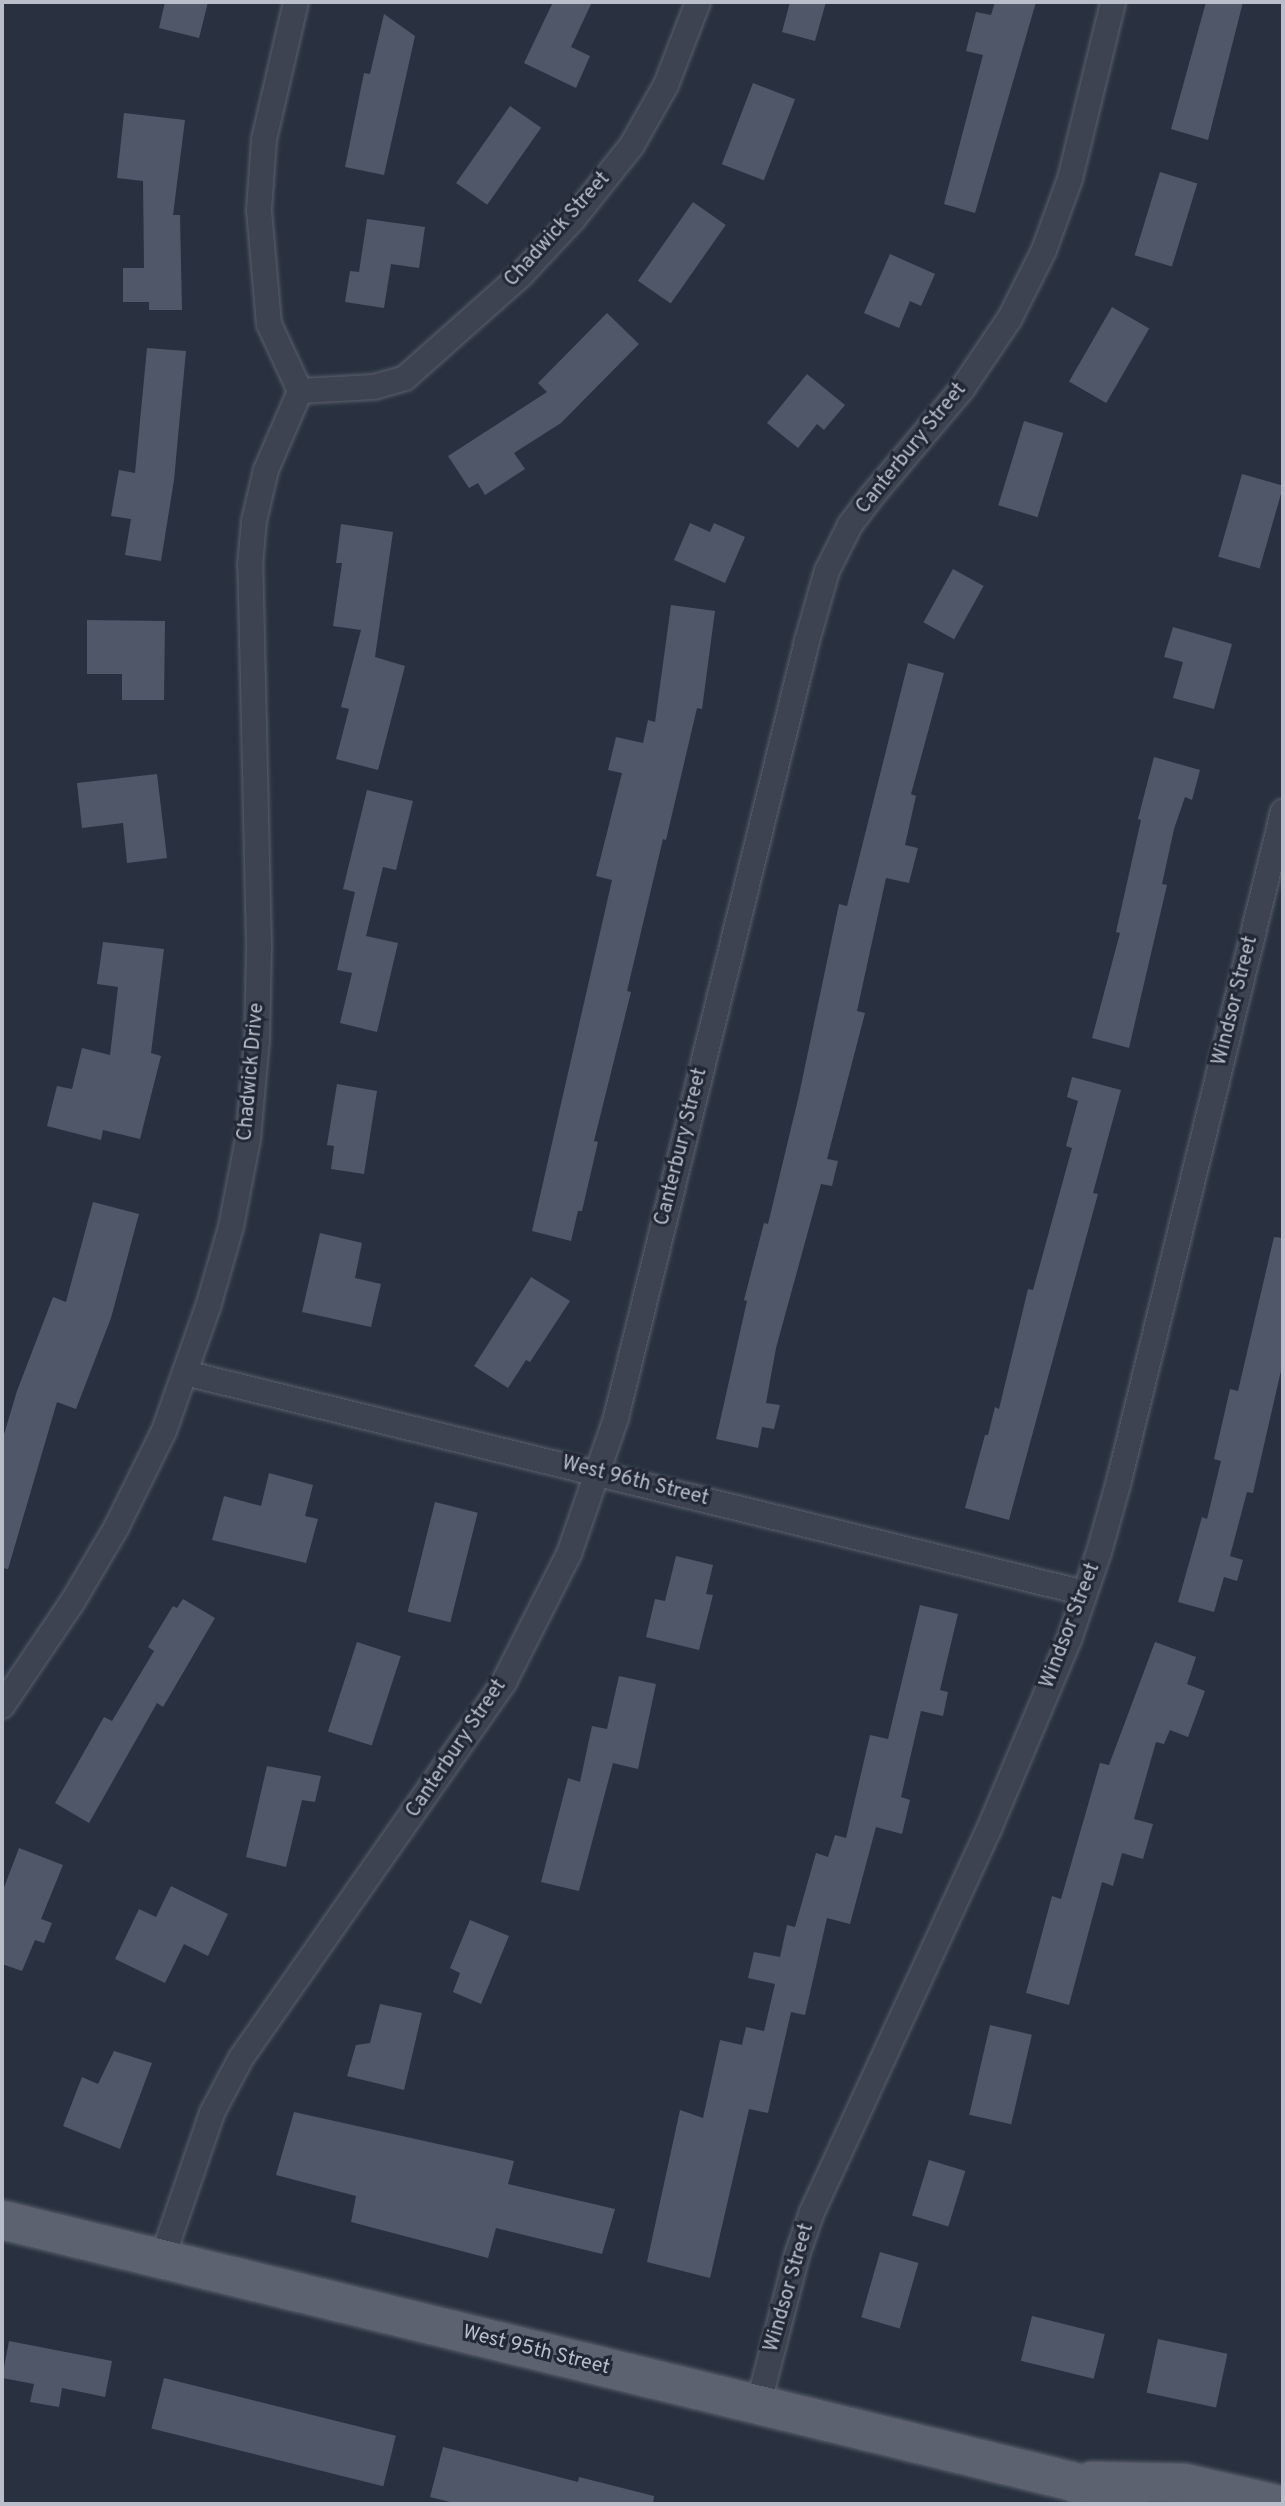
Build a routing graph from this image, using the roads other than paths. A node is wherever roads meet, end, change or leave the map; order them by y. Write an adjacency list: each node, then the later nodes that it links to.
1 (296, 2): 4 (street)
2 (698, 2): 4 (street, Chadwick Street)
3 (1113, 2): 7 (street, Canterbury Street)
4 (300, 391): 6 (street, Chadwick Drive)
5 (1283, 812): 8 (street, Windsor Street)
6 (185, 1373): 7 (street, West 96th Street); 9 (street, Chadwick Drive)
7 (599, 1473): 8 (street, West 96th Street); 11 (street, Canterbury Street)
8 (1085, 1593): 12 (street, Windsor Street)
9 (2, 1706)
10 (2, 2220): 11 (main road, West 95th Street)
11 (162, 2259): 12 (main road, West 95th Street)
12 (758, 2406): 13 (main road, West 95th Street)
13 (1067, 2492): 14 (main road, West 95th Street); 15 (main road, West 95th Street)
14 (1129, 2504)
15 (1274, 2504)

